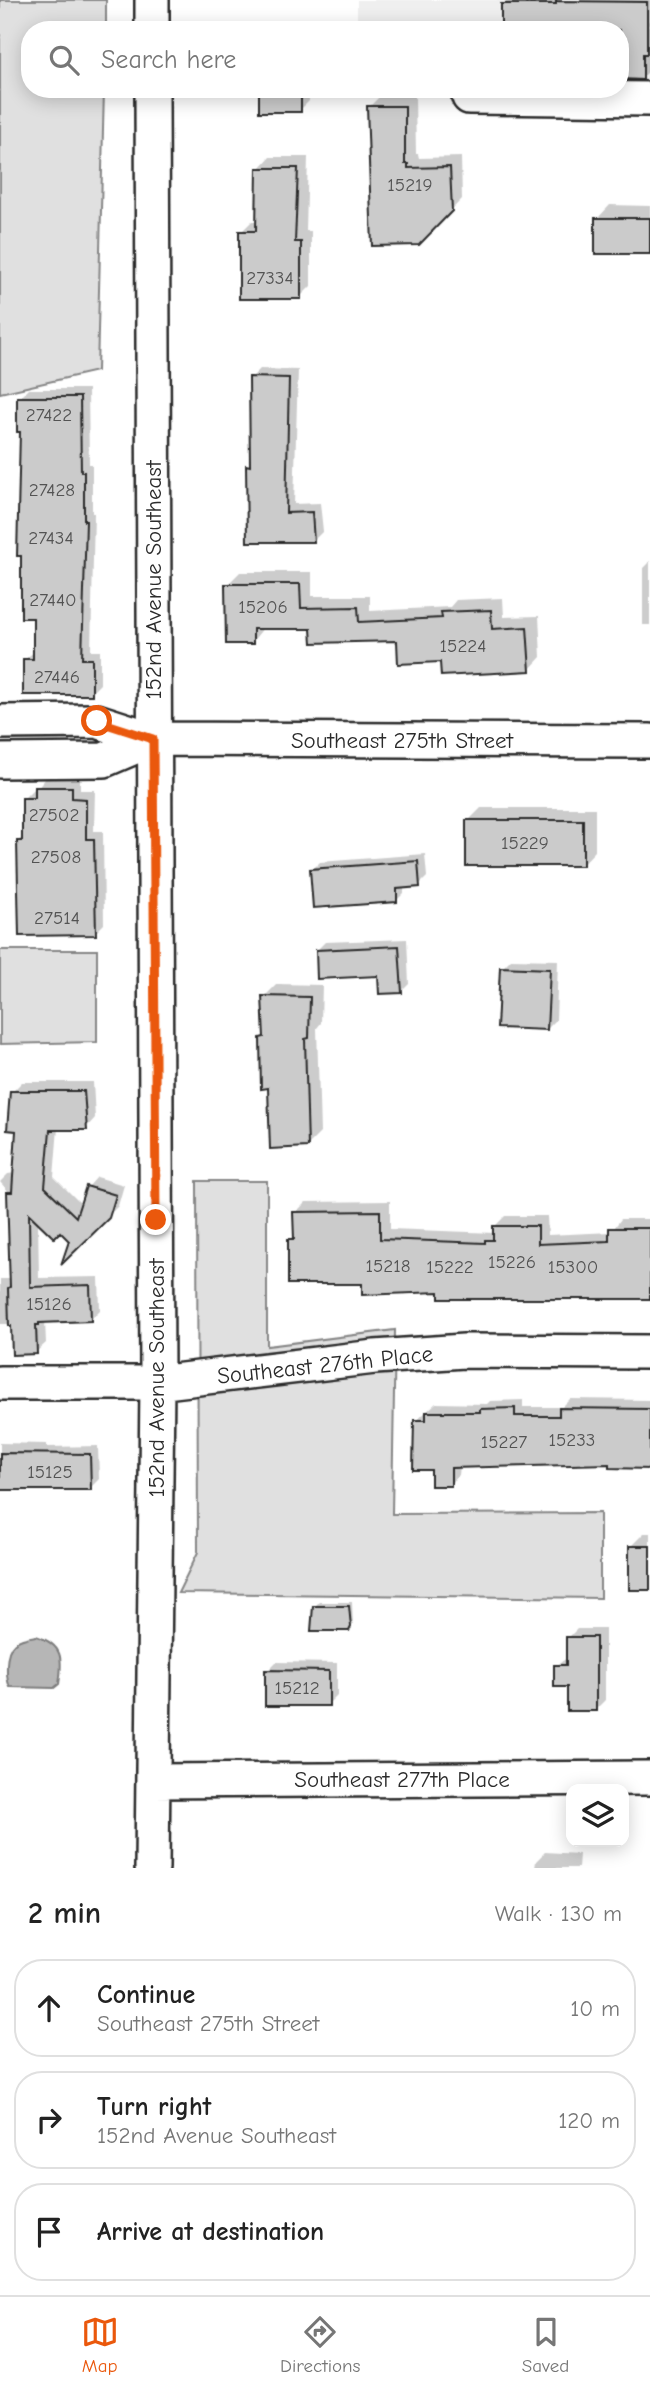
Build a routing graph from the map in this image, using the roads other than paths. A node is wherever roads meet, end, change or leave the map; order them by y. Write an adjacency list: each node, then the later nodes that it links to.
1 (152, 0): 2 (street)
2 (152, 21)
3 (152, 98): 7 (street, 152nd Avenue Southeast)
4 (560, 98): 5 (street)
5 (650, 99)
6 (0, 722): 7 (street, Southeast 275th Street)
7 (153, 739): 8 (street, Southeast 275th Street); 9 (street, Southeast 275th Street); 12 (street, 152nd Avenue Southeast)
8 (650, 741)
9 (0, 761)
10 (650, 1352): 12 (street, Southeast 276th Place)
11 (0, 1383): 12 (street, Southeast 276th Place)
12 (157, 1383): 14 (street, 152nd Avenue Southeast)
13 (650, 1778): 14 (street, Southeast 277th Place)
14 (153, 1781): 15 (street, 152nd Avenue Southeast)
15 (152, 1868)

